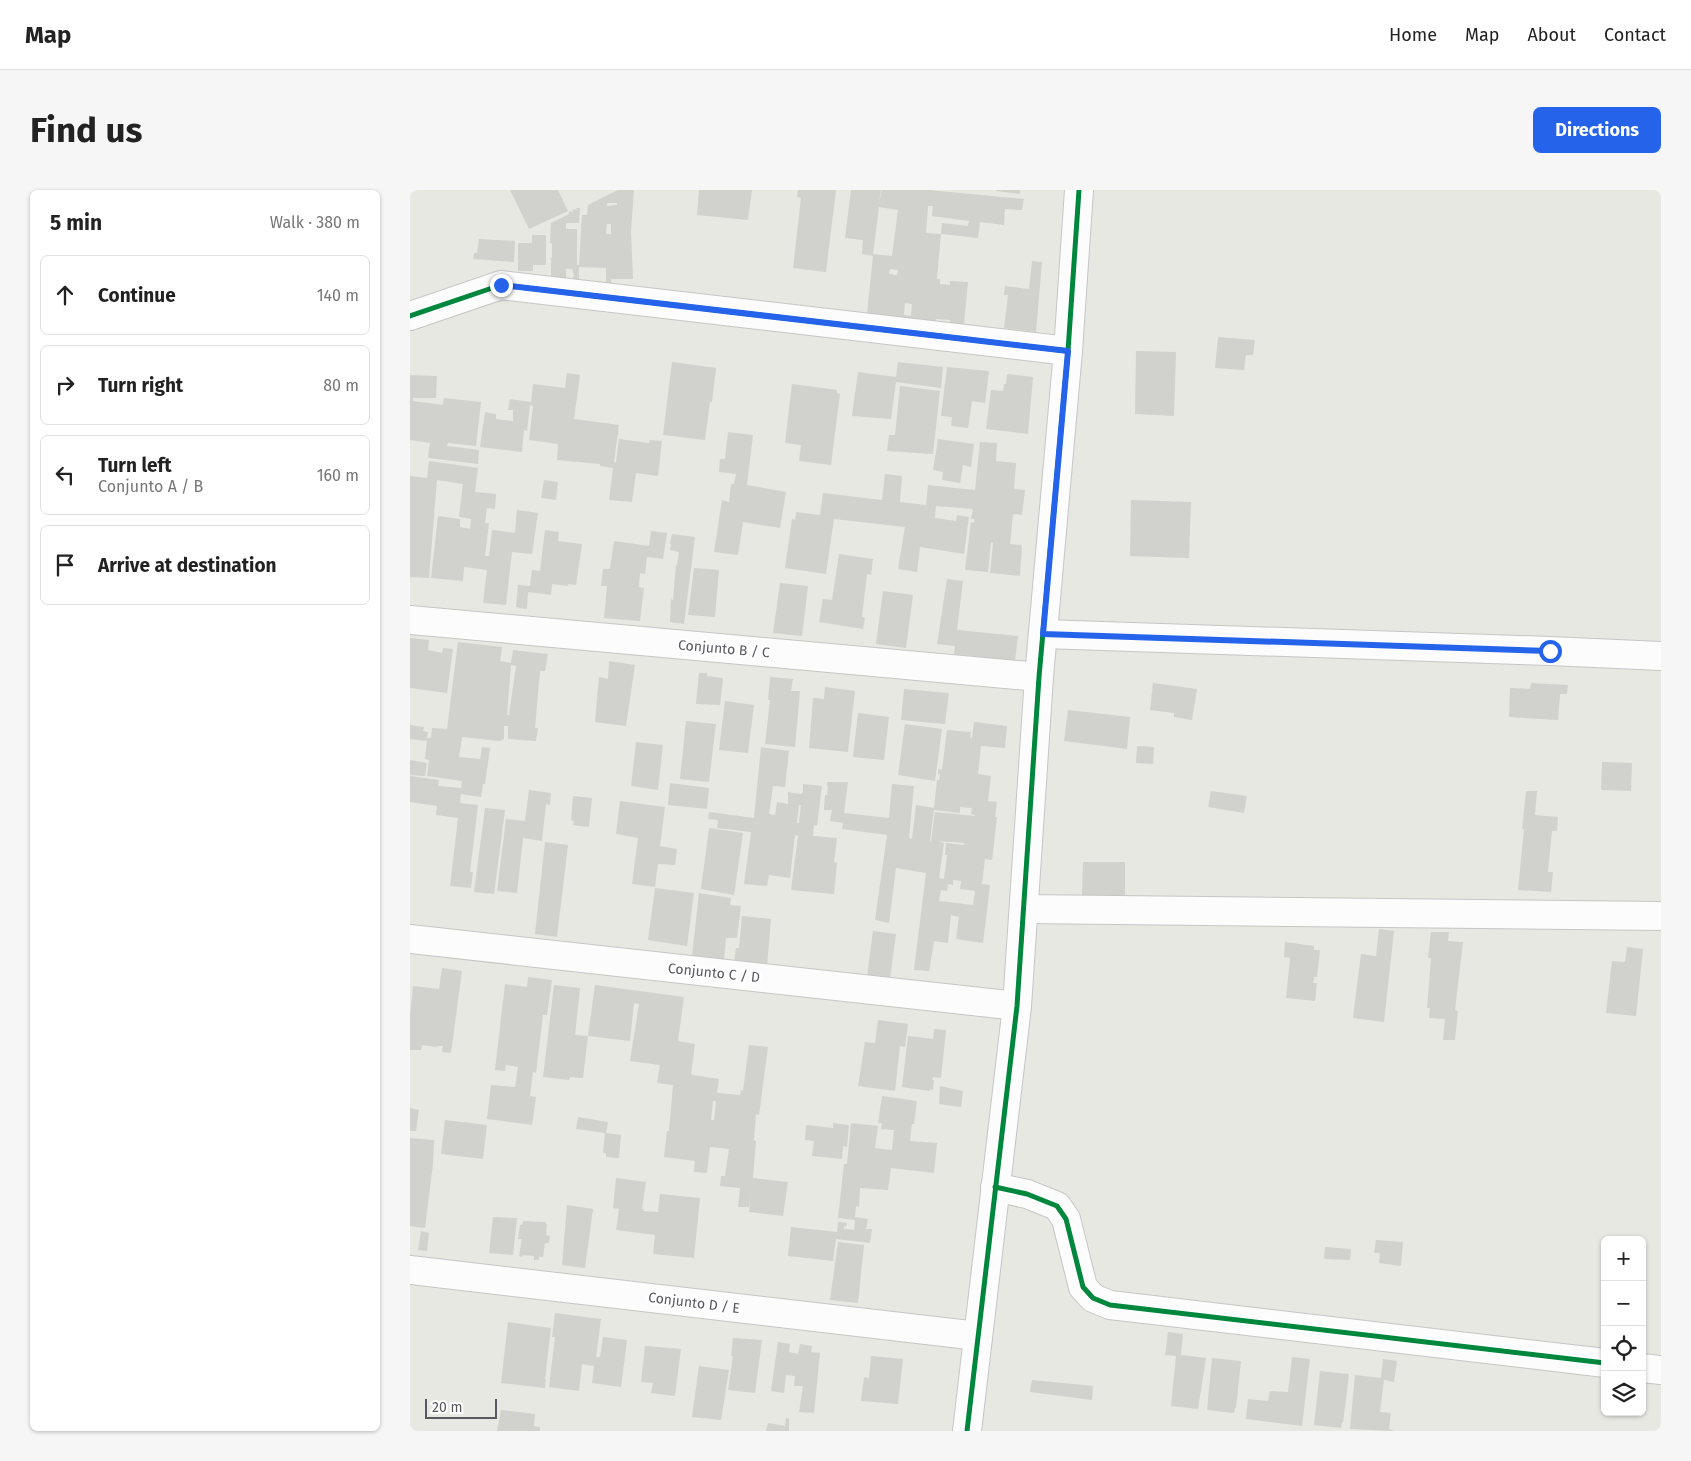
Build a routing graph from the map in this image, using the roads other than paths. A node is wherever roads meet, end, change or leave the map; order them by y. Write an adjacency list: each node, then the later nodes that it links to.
1 (1079, 190): 3 (street)
2 (410, 316): 3 (street)
3 (1068, 351): 5 (street)
4 (410, 620): 7 (street, Conjunto B / C)
5 (1043, 634): 6 (street); 7 (street)
6 (1661, 656)
7 (1039, 677): 8 (street)
8 (1024, 909): 9 (street); 11 (street)
9 (1661, 916)
10 (410, 940): 11 (street, Conjunto C / D)
11 (1017, 1006): 12 (street)
12 (995, 1187): 14 (street); 15 (street)
13 (410, 1270): 14 (street, Conjunto D / E)
14 (978, 1336): 18 (street)
15 (1601, 1363)
16 (1646, 1368): 17 (street)
17 (1661, 1370)
18 (967, 1431)

